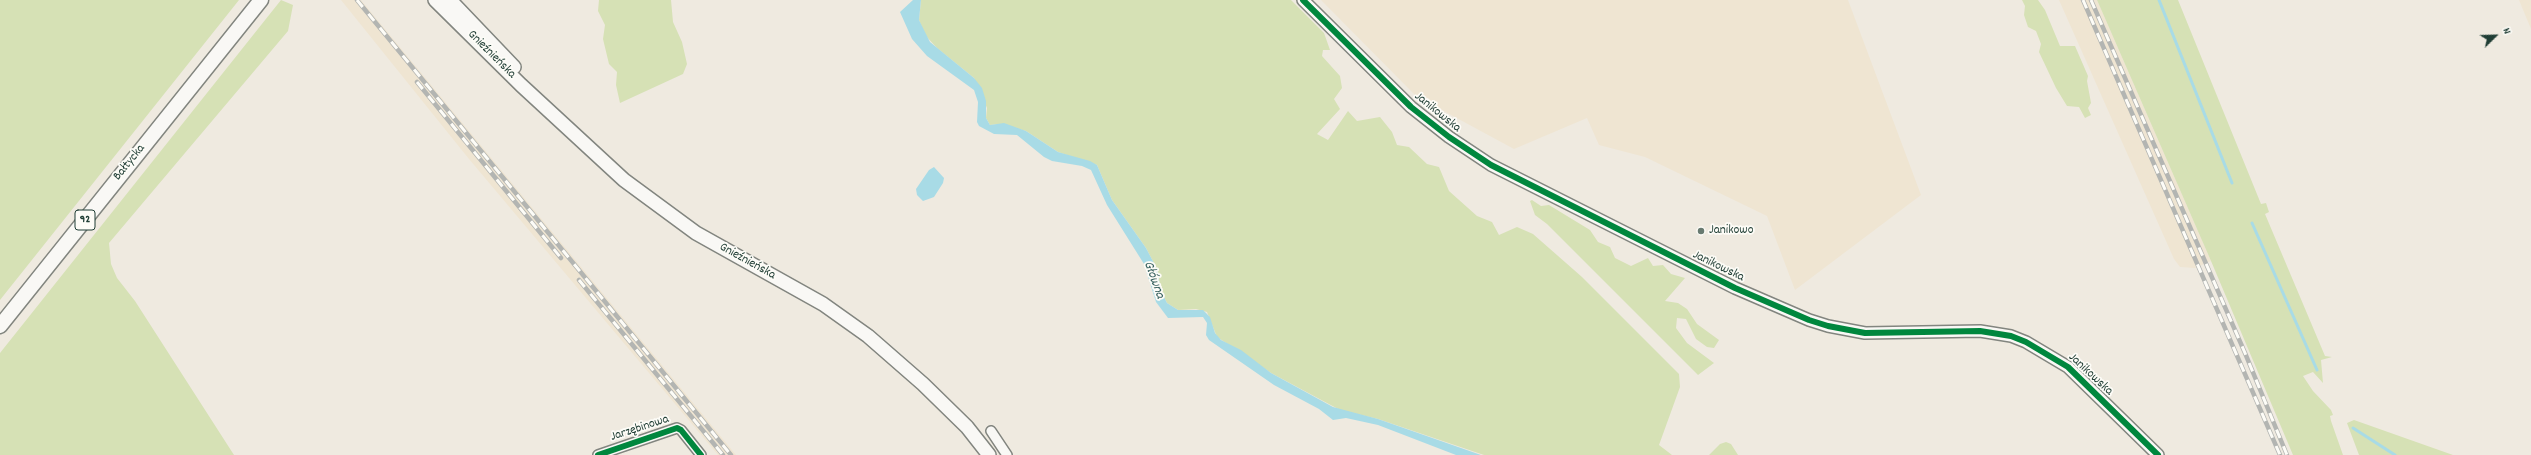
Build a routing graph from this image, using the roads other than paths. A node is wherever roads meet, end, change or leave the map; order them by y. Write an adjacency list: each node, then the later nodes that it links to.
1 (261, 0): 6 (main road, Bałtycka / 92)
2 (435, 0): 5 (main road, Gnieźnieńska)
3 (450, 0): 5 (main road, Gnieźnieńska)
4 (1303, 0): 14 (street, Janikowska)
5 (548, 108): 7 (main road, Gnieźnieńska)
6 (0, 326)
7 (950, 411): 11 (main road, Gnieźnieńska); 12 (main road, Gnieźnieńska)
8 (991, 431): 13 (street)
9 (598, 455): 10 (street, Jarzębinowa)
10 (701, 455)
11 (982, 455)
12 (989, 455)
13 (1008, 455)
14 (2158, 455)

